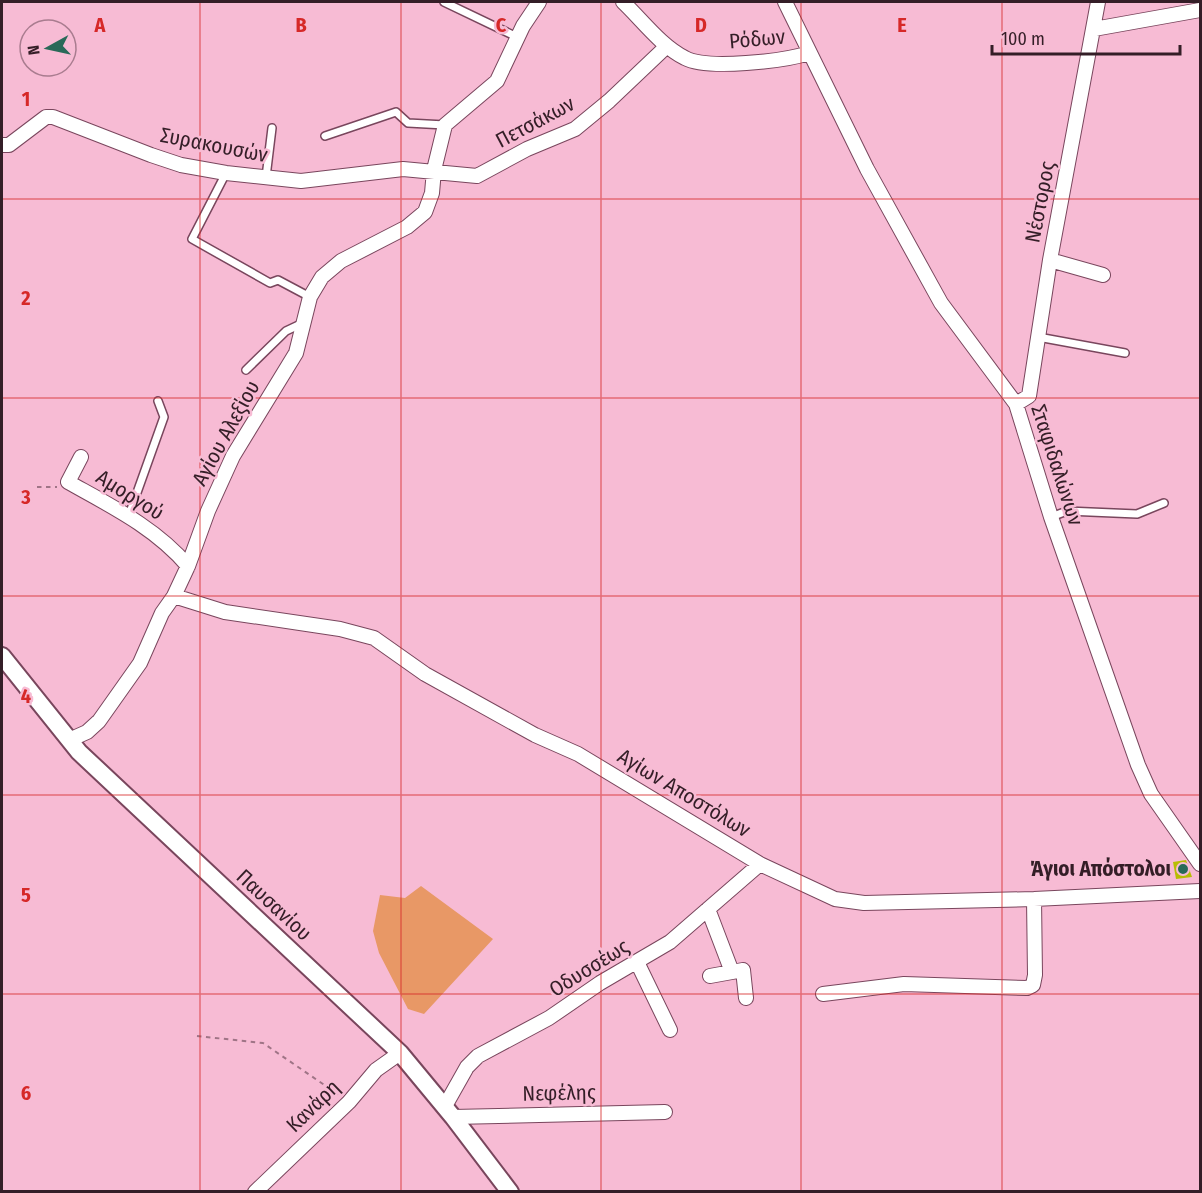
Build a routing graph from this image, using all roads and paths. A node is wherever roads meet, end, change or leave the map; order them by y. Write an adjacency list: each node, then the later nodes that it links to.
1 (444, 2): 8 (lane)
2 (538, 2): 8 (street)
3 (623, 2): 9 (street, Ρόδων)
4 (784, 2): 10 (street, Σταφιδαλώνων)
5 (1098, 2): 7 (street, Νέστορος)
6 (1200, 10): 7 (street)
7 (1095, 29): 18 (street, Νέστορος)
8 (517, 37): 11 (street)
9 (667, 46): 10 (street, Ρόδων); 15 (street, Πετσάκων)
10 (810, 53): 26 (street, Σταφιδαλώνων)
11 (445, 125): 13 (lane); 15 (street, Αγίου Αλεξίου)
12 (272, 129): 17 (lane)
13 (326, 136)
14 (2, 145): 16 (street, Συρακουσών)
15 (434, 170): 17 (street, Συρακουσών); 20 (street, Αγίου Αλεξίου)
16 (226, 173): 17 (street, Συρακουσών); 20 (lane)
17 (266, 177)
18 (1050, 260): 19 (street); 22 (street, Νέστορος)
19 (1102, 274)
20 (310, 297): 21 (street, Αγίου Αλεξίου)
21 (303, 324): 24 (lane, Αγίου Αλεξίου); 33 (street, Αγίου Αλεξίου)
22 (1038, 337): 23 (lane); 26 (street, Νέστορος)
23 (1125, 352)
24 (246, 370)
25 (158, 401): 31 (lane)
26 (1016, 404): 32 (street, Σταφιδαλώνων)
27 (81, 457): 28 (street, Αμοργού)
28 (68, 482): 29 (path); 31 (street, Αμοργού)
29 (37, 487)
30 (1164, 504): 32 (lane)
31 (129, 515): 33 (street, Αμοργού)
32 (1051, 517): 38 (street, Σταφιδαλώνων)
33 (188, 566): 34 (street, Αγίου Αλεξίου)
34 (174, 597): 36 (street, Αγίου Αλεξίου); 37 (street, Αγίων Αποστόλων)
35 (2, 656): 36 (street, Παυσανίου)
36 (69, 740): 49 (street, Παυσανίου)
37 (760, 864): 40 (street, Αγίων Αποστόλων); 41 (street, Οδυσσέως)
38 (1200, 864)
39 (1200, 891): 40 (street, Αγίων Αποστόλων)
40 (1034, 899): 45 (street)
41 (708, 909): 42 (street, Οδυσσέως); 43 (street)
42 (637, 962): 47 (street); 51 (street, Οδυσσέως)
43 (732, 972): 44 (street); 46 (street)
44 (710, 976)
45 (823, 994)
46 (746, 998)
47 (670, 1030)
48 (196, 1036): 50 (path)
49 (400, 1053): 50 (street, Κανάρη); 51 (street, Παυσανίου)
50 (349, 1102): 53 (street, Κανάρη)
51 (449, 1111): 52 (street, Νεφέλης); 54 (street, Παυσανίου)
52 (665, 1112)
53 (255, 1191)
54 (510, 1191)

